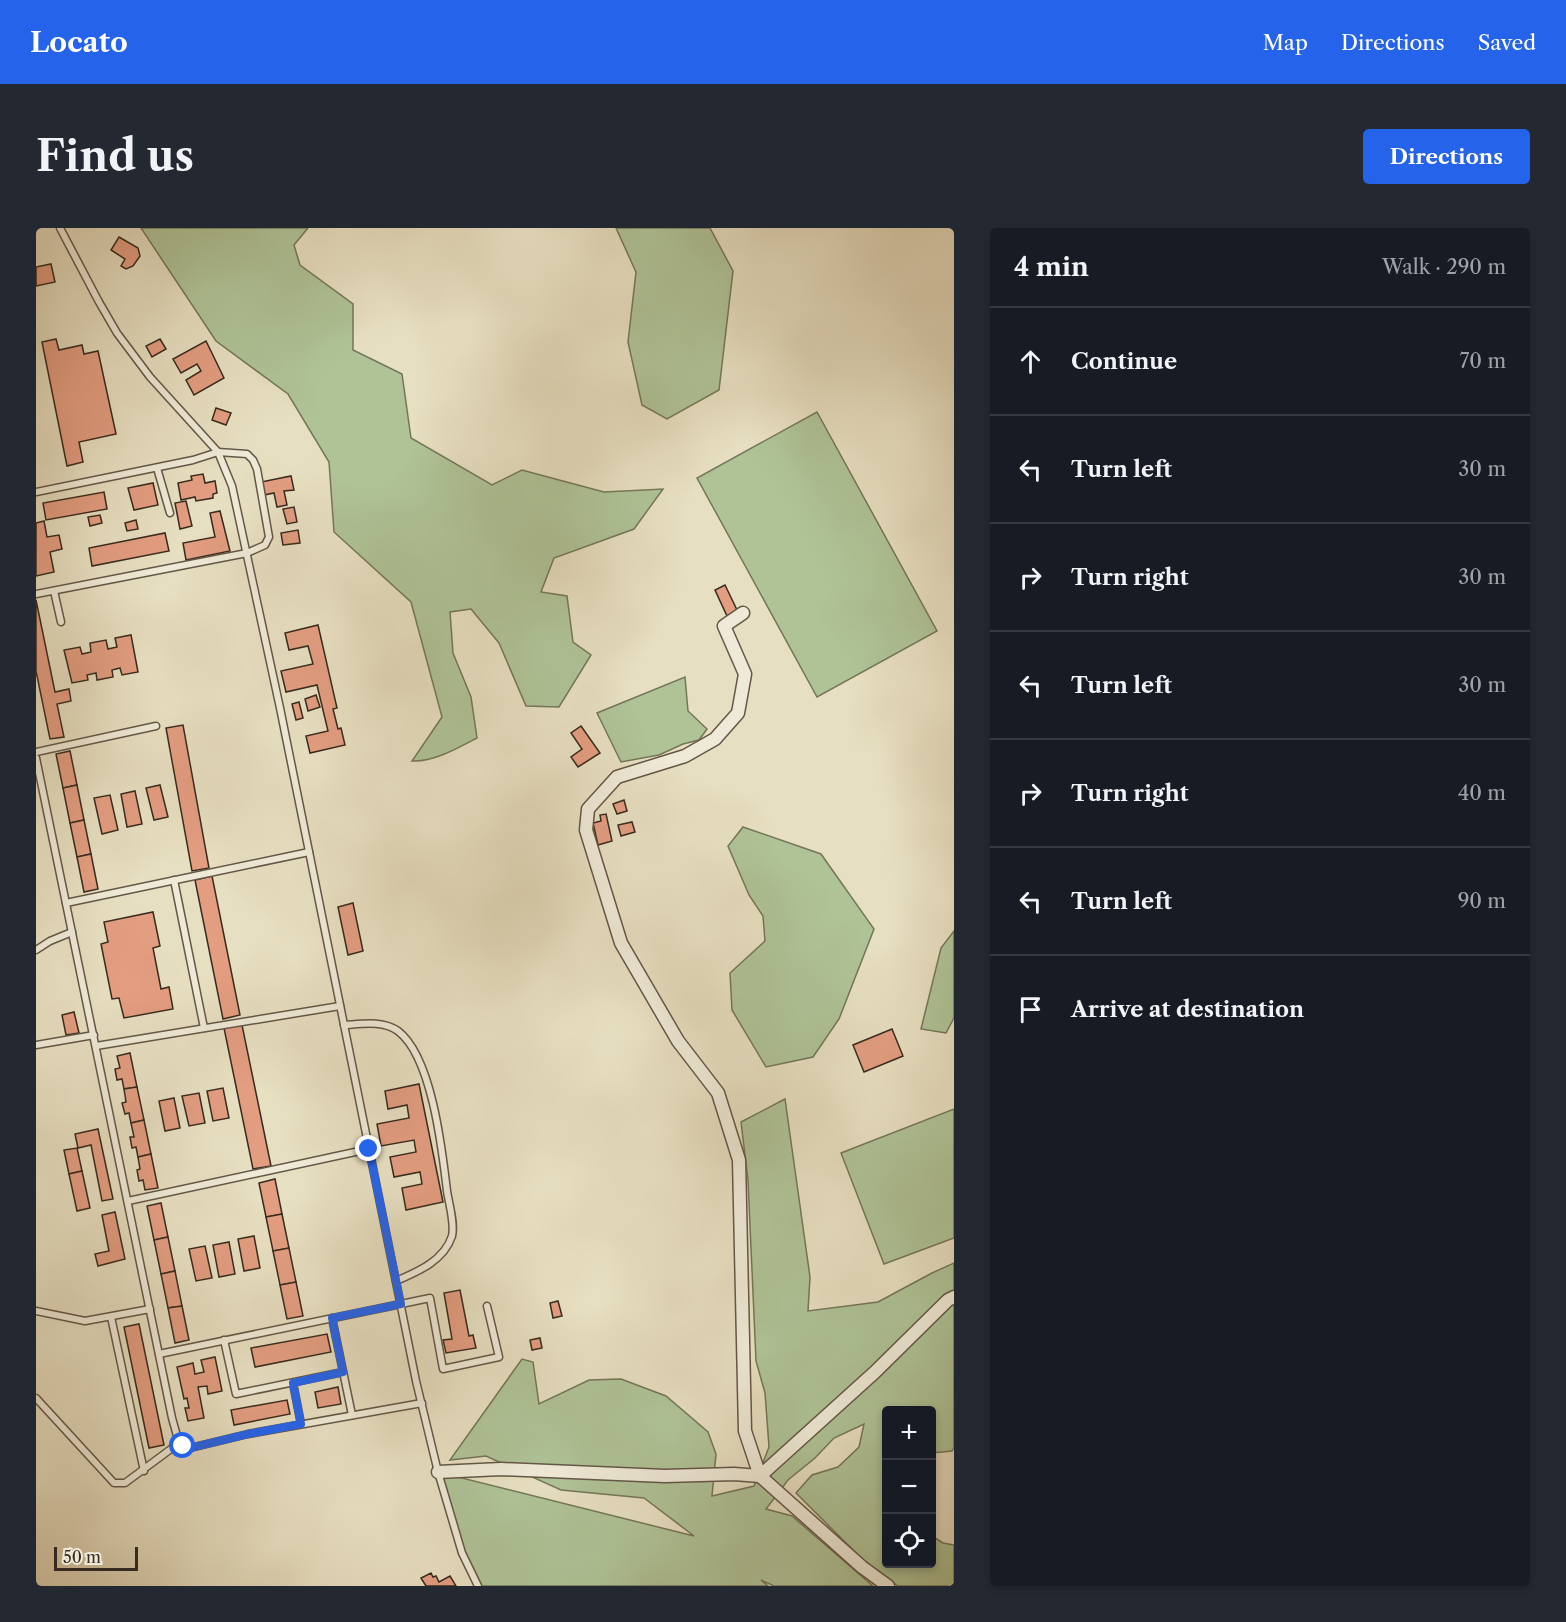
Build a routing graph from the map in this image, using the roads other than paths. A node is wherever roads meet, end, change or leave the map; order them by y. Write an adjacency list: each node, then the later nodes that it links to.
1 (60, 228): 2 (lane)
2 (218, 452): 3 (lane); 6 (lane); 6 (lane)
3 (157, 468): 4 (lane); 5 (lane)
4 (36, 492)
5 (170, 513)
6 (247, 553): 7 (lane); 14 (lane)
7 (54, 591): 8 (lane); 10 (lane)
8 (36, 594)
9 (743, 613): 46 (street)
10 (61, 622)
11 (156, 726): 12 (lane)
12 (36, 752)
13 (36, 758): 16 (lane)
14 (309, 852): 15 (lane); 19 (lane)
15 (174, 880): 16 (lane); 21 (lane)
16 (66, 903): 17 (lane)
17 (72, 932): 18 (lane); 22 (lane)
18 (36, 950)
19 (340, 1006): 20 (lane); 21 (lane)
20 (344, 1025): 25 (lane); 27 (lane)
21 (204, 1028): 24 (lane)
22 (94, 1035): 23 (lane); 24 (lane)
23 (36, 1045)
24 (96, 1046): 26 (lane)
25 (369, 1149): 26 (lane); 27 (lane)
26 (128, 1201): 31 (lane)
27 (396, 1281): 29 (lane)
28 (954, 1296): 46 (street)
29 (401, 1304): 30 (lane); 34 (lane); 40 (lane)
30 (487, 1306)
31 (150, 1309): 33 (lane); 36 (lane)
32 (36, 1311): 33 (lane)
33 (111, 1317): 44 (lane)
34 (332, 1318): 35 (lane); 37 (lane)
35 (224, 1340): 36 (lane); 38 (lane)
36 (159, 1354): 43 (lane)
37 (343, 1372): 38 (lane); 41 (lane)
38 (293, 1383): 42 (lane)
39 (36, 1398): 44 (lane)
40 (422, 1403): 41 (lane); 45 (lane)
41 (352, 1415): 42 (lane)
42 (301, 1424): 43 (lane)
43 (179, 1443): 44 (lane)
44 (144, 1471)
45 (438, 1472): 46 (street); 47 (lane)
46 (760, 1476): 48 (street)
47 (478, 1586)
48 (888, 1586)

